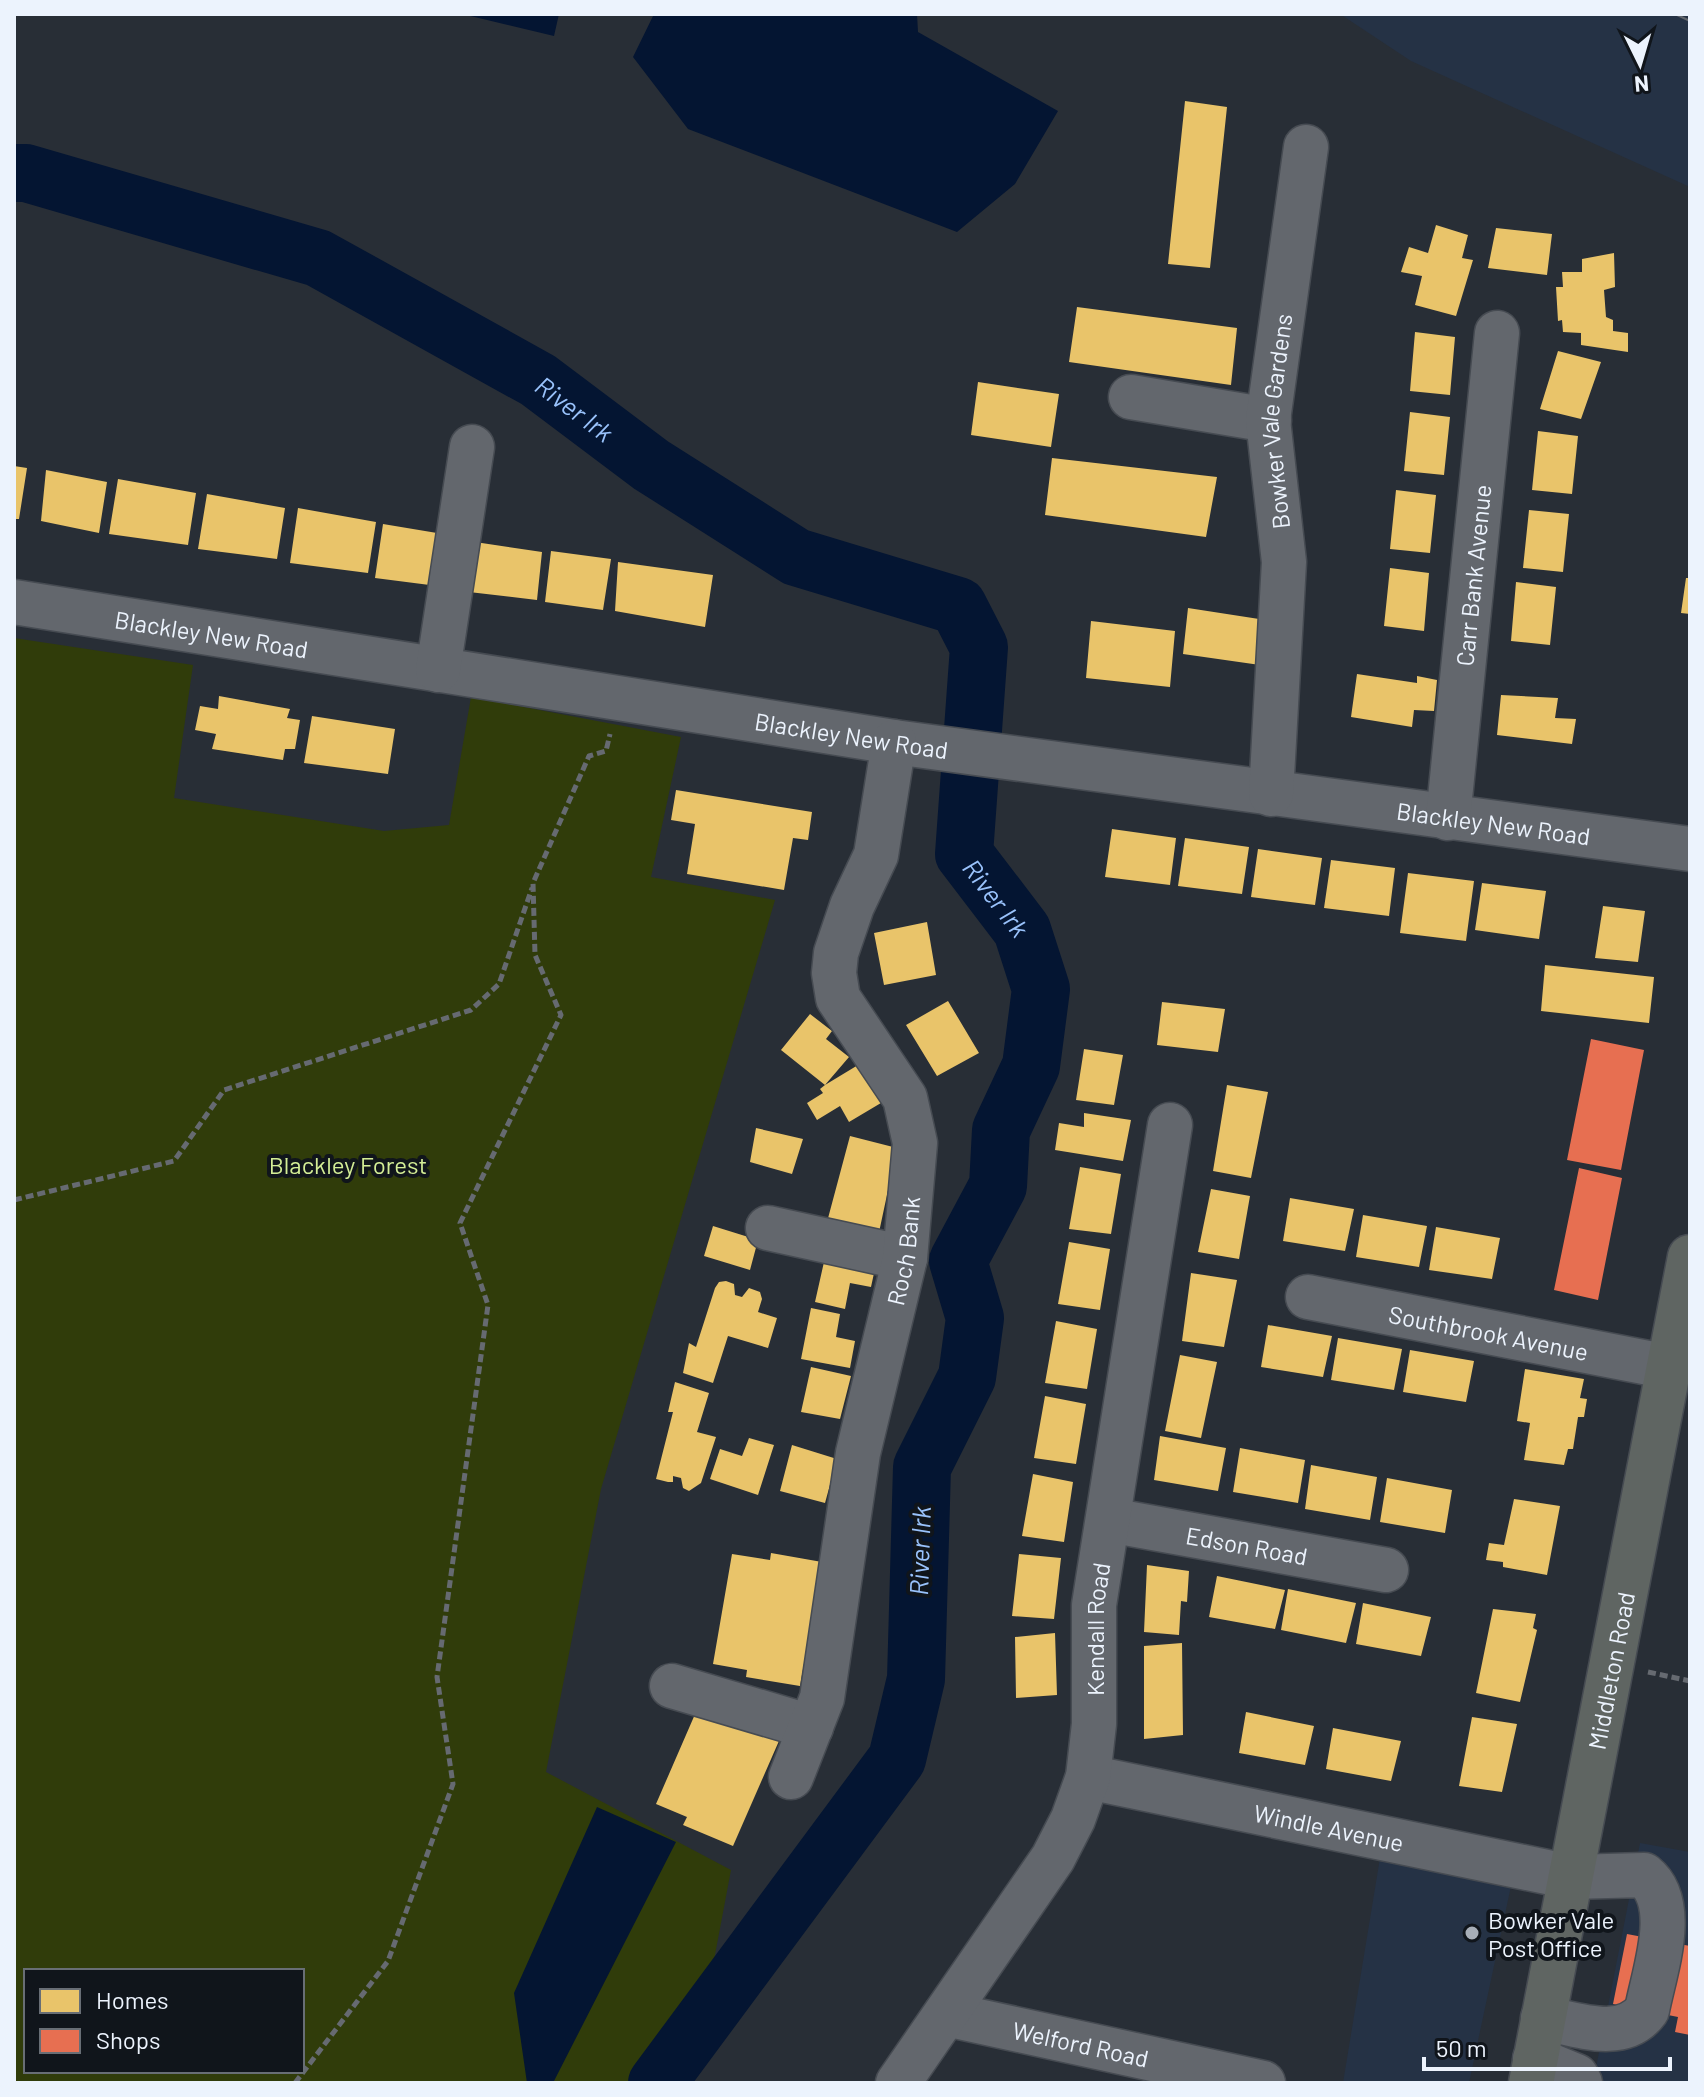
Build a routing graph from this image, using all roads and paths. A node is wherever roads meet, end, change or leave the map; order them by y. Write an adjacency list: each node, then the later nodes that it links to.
1 (1306, 147): 4 (street, Bowker Vale Gardens)
2 (1497, 333): 11 (street, Carr Bank Avenue)
3 (1131, 397): 4 (street)
4 (1269, 420): 10 (street, Bowker Vale Gardens)
5 (472, 447): 7 (street)
6 (14, 602): 7 (street, Blackley New Road)
7 (438, 670): 8 (street, Blackley New Road)
8 (619, 698): 9 (street, Blackley New Road); 13 (path)
9 (894, 742): 10 (street, Blackley New Road); 18 (street, Roch Bank)
10 (1271, 794): 11 (street, Blackley New Road)
11 (1448, 818): 12 (street, Blackley New Road)
12 (1690, 849)
13 (533, 883): 15 (path); 30 (path)
14 (1170, 1125): 21 (street, Kendall Road)
15 (14, 1200)
16 (768, 1228): 18 (street)
17 (1690, 1257): 20 (highway, Middleton Road)
18 (905, 1258): 24 (street, Roch Bank)
19 (1308, 1297): 20 (street, Southbrook Avenue)
20 (1675, 1378): 27 (highway, Middleton Road)
21 (1109, 1520): 22 (street, Edson Road); 26 (street, Kendall Road)
22 (1386, 1570)
23 (672, 1686): 24 (street)
24 (811, 1727): 25 (street, Roch Bank)
25 (791, 1777)
26 (1088, 1777): 27 (street, Windle Avenue); 28 (street, Kendall Road)
27 (1571, 1877): 29 (highway, Middleton Road); 29 (street, Windle Avenue)
28 (946, 2014): 31 (street, Kendall Road); 32 (street, Welford Road)
29 (1536, 2054): 33 (street)
30 (304, 2071)
31 (898, 2083)
32 (1263, 2083)
33 (1580, 2083)

